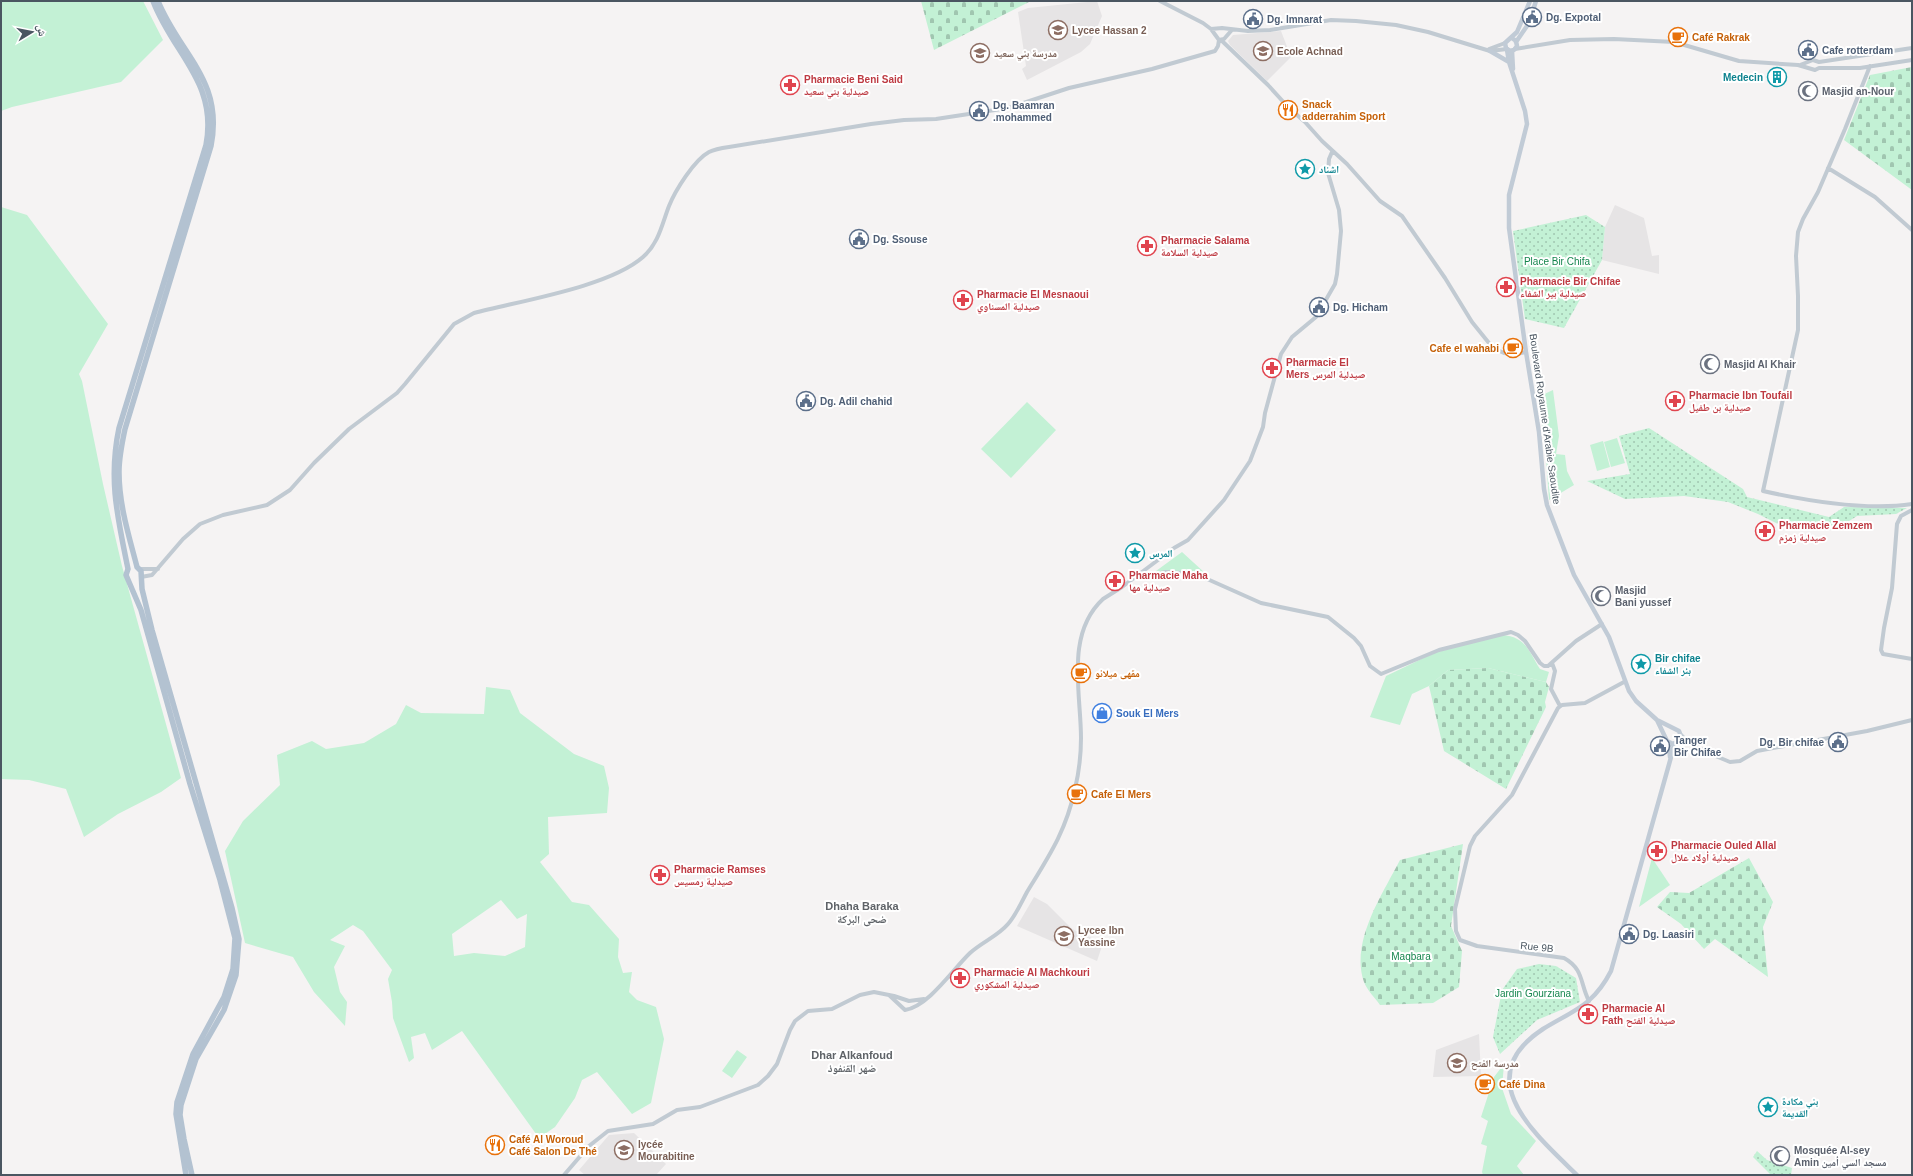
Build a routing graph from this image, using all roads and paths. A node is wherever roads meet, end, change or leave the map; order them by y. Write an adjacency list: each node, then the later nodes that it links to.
1 (153, 1): 34 (main road)
2 (158, 1): 33 (main road)
3 (1160, 1): 6 (street)
4 (1530, 1): 12 (main road)
5 (1536, 1): 15 (main road)
6 (1211, 29): 8 (street); 11 (street)
7 (1224, 29): 8 (street); 9 (street); 10 (street)
8 (1217, 30): 11 (street)
9 (1231, 31): 10 (street); 17 (street)
10 (1226, 34): 13 (street)
11 (1215, 35): 13 (street)
12 (1512, 38): 14 (main road); 15 (main road)
13 (1221, 39): 27 (street); 35 (street)
14 (1505, 43): 15 (main road); 17 (street)
15 (1512, 48): 17 (street); 19 (main road, Boulevard Royaume d'Arabie Saoudite); 22 (street); 26 (main road, Boulevard Royaume d'Arabie Saoudite)
16 (1912, 48): 21 (street)
17 (1488, 50): 19 (main road)
18 (1912, 60): 23 (street)
19 (1508, 62): 26 (main road, Boulevard Royaume d'Arabie Saoudite)
20 (1810, 62): 21 (street); 22 (street); 24 (street)
21 (1819, 62): 25 (street)
22 (1798, 65): 24 (street)
23 (1870, 66): 25 (street); 28 (street)
24 (1810, 68): 25 (street)
25 (1819, 68)
26 (1513, 72): 30 (main road, Boulevard Royaume d'Arabie Saoudite)
27 (1332, 152): 30 (street); 37 (street)
28 (1828, 168): 29 (street); 31 (street)
29 (1912, 230)
30 (1526, 352): 39 (main road, Boulevard Royaume d'Arabie Saoudite)
31 (1912, 504)
32 (1912, 510): 40 (street)
33 (138, 568): 34 (main road); 35 (street); 36 (main road)
34 (128, 569): 38 (main road)
35 (158, 569): 36 (street)
36 (141, 577): 38 (main road); 59 (main road)
37 (1133, 579): 41 (street); 53 (street)
38 (130, 580): 58 (main road)
39 (1602, 624): 41 (street); 42 (main road, Boulevard Royaume d'Arabie Saoudite)
40 (1912, 659)
41 (1552, 663): 43 (street)
42 (1624, 682): 43 (street); 44 (main road, Boulevard Royaume d'Arabie Saoudite)
43 (1560, 706): 55 (street, Rue 9B)
44 (1657, 720): 46 (main road, Boulevard Royaume d'Arabie Saoudite); 48 (main road, Boulevard Royaume d'Arabie Saoudite)
45 (1912, 720): 49 (street)
46 (1671, 728): 47 (main road); 48 (main road)
47 (1680, 734): 49 (street); 50 (main road)
48 (1667, 740): 50 (main road); 51 (main road, Boulevard Royaume d'Arabie Saoudite)
49 (1687, 741): 50 (street)
50 (1677, 742): 51 (main road, Boulevard Royaume d'Arabie Saoudite)
51 (1670, 759): 55 (main road, Boulevard Royaume d'Arabie Saoudite)
52 (889, 995): 54 (street); 56 (street); 60 (street)
53 (924, 999): 54 (street); 57 (street)
54 (907, 1000): 56 (street); 57 (street)
55 (1589, 1001): 61 (main road, Boulevard Royaume d'Arabie Saoudite)
56 (901, 1005): 57 (street)
57 (910, 1008)
58 (186, 1175)
59 (192, 1175)
60 (564, 1175)
61 (1577, 1175)

